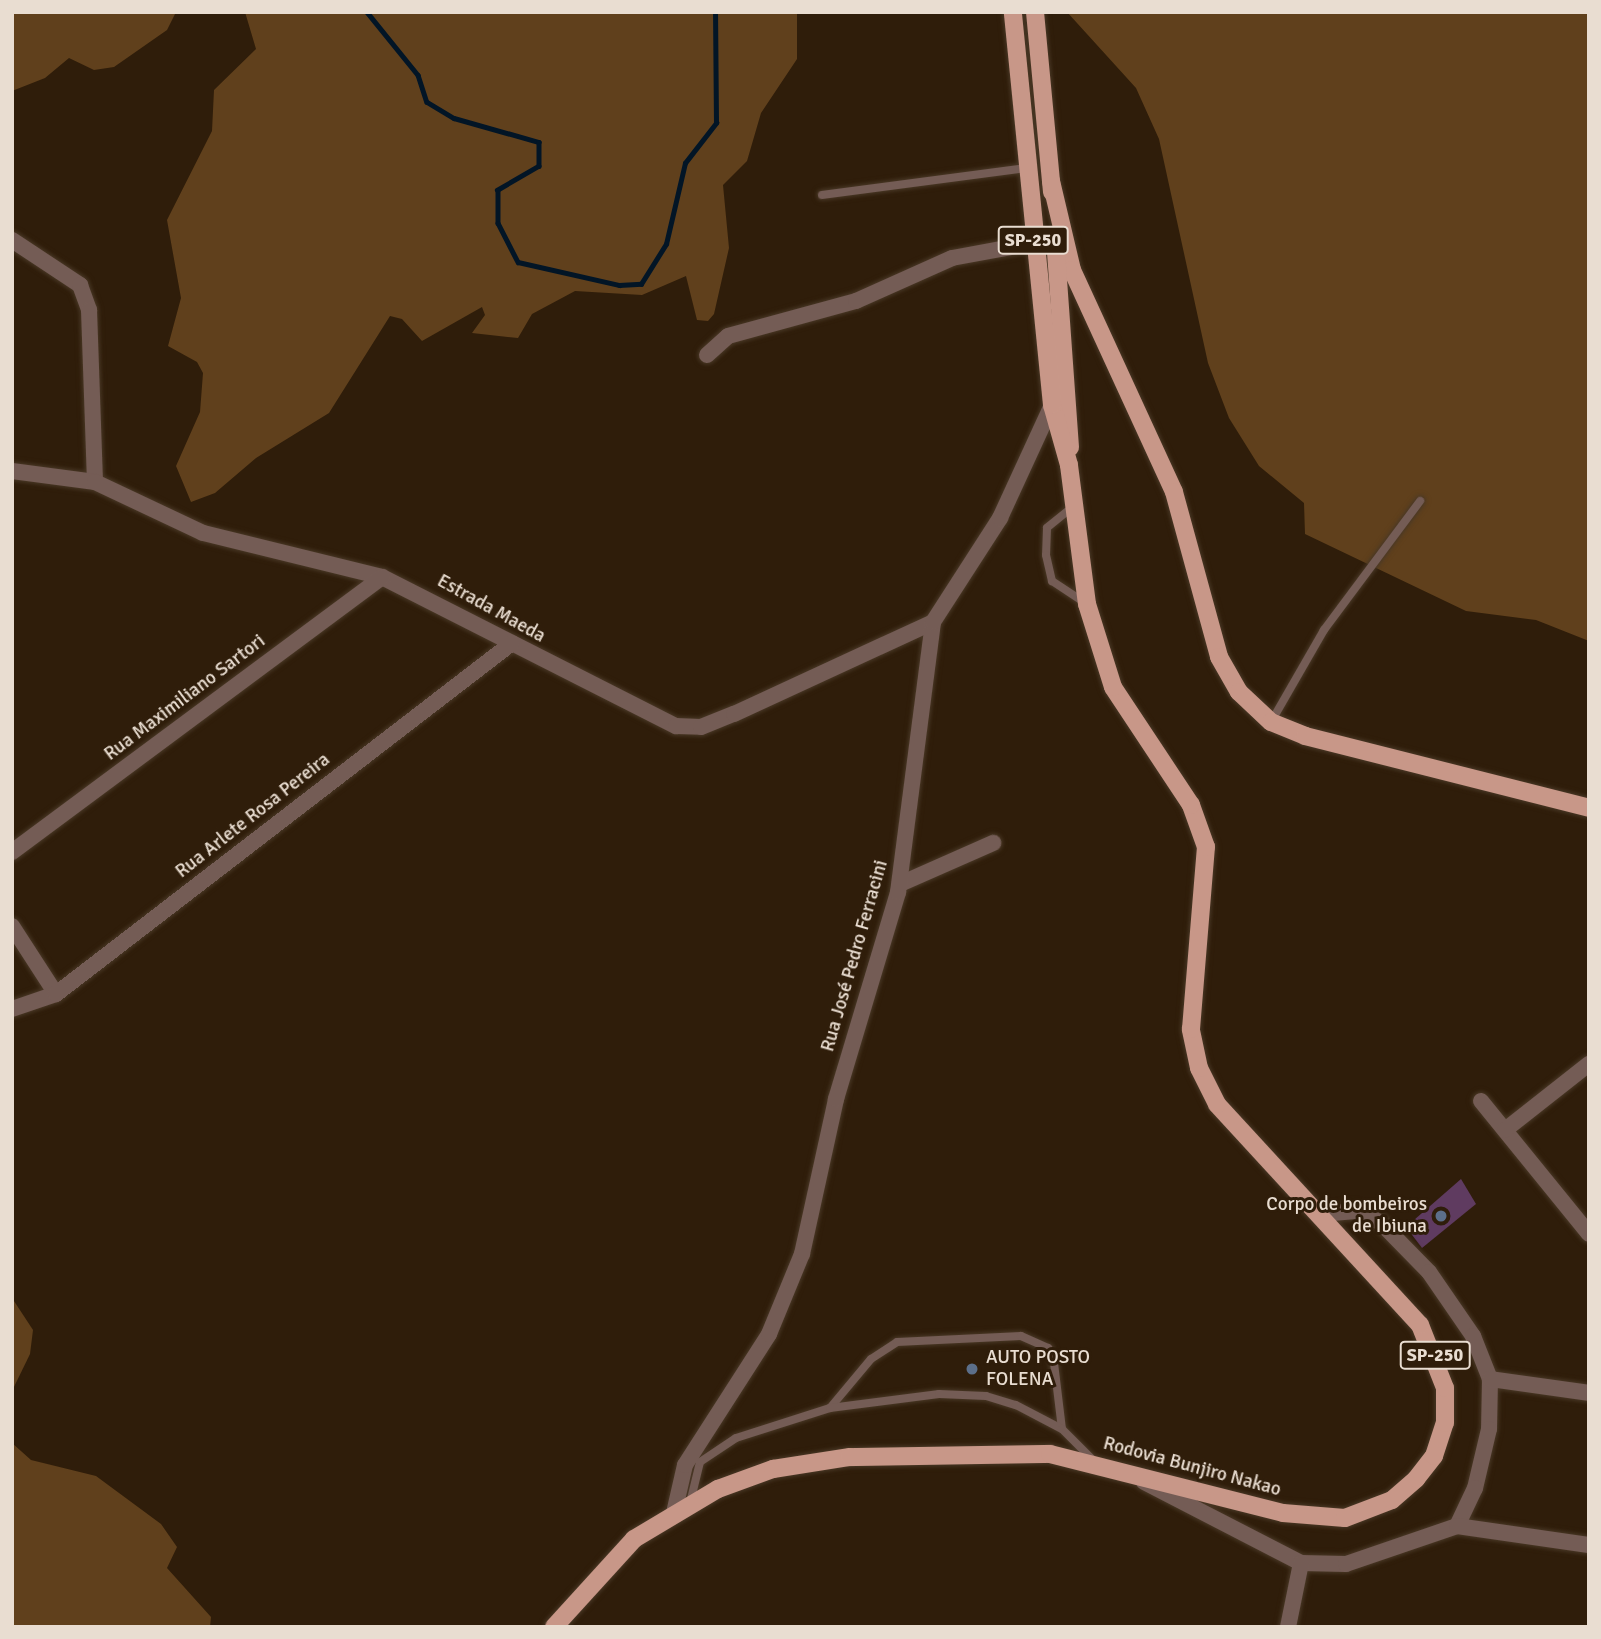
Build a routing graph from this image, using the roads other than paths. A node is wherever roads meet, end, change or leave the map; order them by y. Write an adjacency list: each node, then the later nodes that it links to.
1 (1013, 12): 3 (main road, Rodovia Bunjiro Nakao / SP-250)
2 (1035, 12): 5 (main road, Rodovia Bunjiro Nakao / SP-250)
3 (1023, 115): 4 (main road, Rodovia Bunjiro Nakao / SP-250); 9 (main road)
4 (1026, 168): 6 (lane); 8 (main road, Rodovia Bunjiro Nakao / SP-250)
5 (1051, 181): 9 (main road, Rodovia Bunjiro Nakao / SP-250); 10 (main road)
6 (822, 195)
7 (12, 240): 15 (street)
8 (1033, 243): 11 (street); 12 (main road, Rodovia Bunjiro Nakao / SP-250)
9 (1059, 285): 10 (main road); 13 (main road, Rodovia Bunjiro Nakao / SP-250)
10 (1107, 347): 22 (main road)
11 (707, 355)
12 (1052, 405): 13 (main road, Rodovia Bunjiro Nakao / SP-250); 20 (street, Rua José Pedro Ferracini)
13 (1069, 465): 17 (main road, Rodovia Bunjiro Nakao / SP-250)
14 (12, 471): 15 (street, Estrada Maeda)
15 (94, 482): 18 (street, Estrada Maeda)
16 (1420, 501): 22 (lane)
17 (1075, 505): 19 (main road, Rodovia Bunjiro Nakao / SP-250); 19 (lane)
18 (382, 577): 21 (street, Estrada Maeda); 25 (street, Rua Maximiliano Sartori)
19 (1087, 604): 33 (main road, Rodovia Bunjiro Nakao / SP-250)
20 (933, 622): 21 (street, Estrada Maeda); 26 (street, Rua José Pedro Ferracini)
21 (512, 643): 28 (street, Rua Arlete Rosa Pereira)
22 (1271, 722): 23 (main road)
23 (1589, 808)
24 (993, 843): 26 (street)
25 (12, 852)
26 (900, 884): 41 (street, Rua José Pedro Ferracini)
27 (12, 926): 28 (street)
28 (56, 994): 29 (street, Rua Arlete Rosa Pereira)
29 (12, 1009)
30 (1589, 1064): 32 (street)
31 (1481, 1101): 32 (street)
32 (1506, 1130): 34 (street)
33 (1321, 1214): 35 (street); 39 (main road, Rodovia Bunjiro Nakao / SP-250)
34 (1589, 1234)
35 (1490, 1379): 36 (street); 42 (street)
36 (1589, 1393)
37 (830, 1408): 38 (lane); 38 (lane); 40 (lane)
38 (1062, 1429): 39 (lane)
39 (1103, 1464): 40 (main road, Rodovia Bunjiro Nakao / SP-250); 44 (street)
40 (690, 1504): 41 (main road, Rodovia Bunjiro Nakao / SP-250)
41 (674, 1513): 45 (main road, Rodovia Bunjiro Nakao / SP-250)
42 (1457, 1526): 43 (street); 44 (street)
43 (1589, 1545)
44 (1300, 1563): 46 (street)
45 (592, 1579): 47 (main road, Rodovia Bunjiro Nakao); 48 (main road, Rodovia Bunjiro Nakao / SP-250)
46 (1294, 1624)
47 (554, 1627)
48 (563, 1627)

